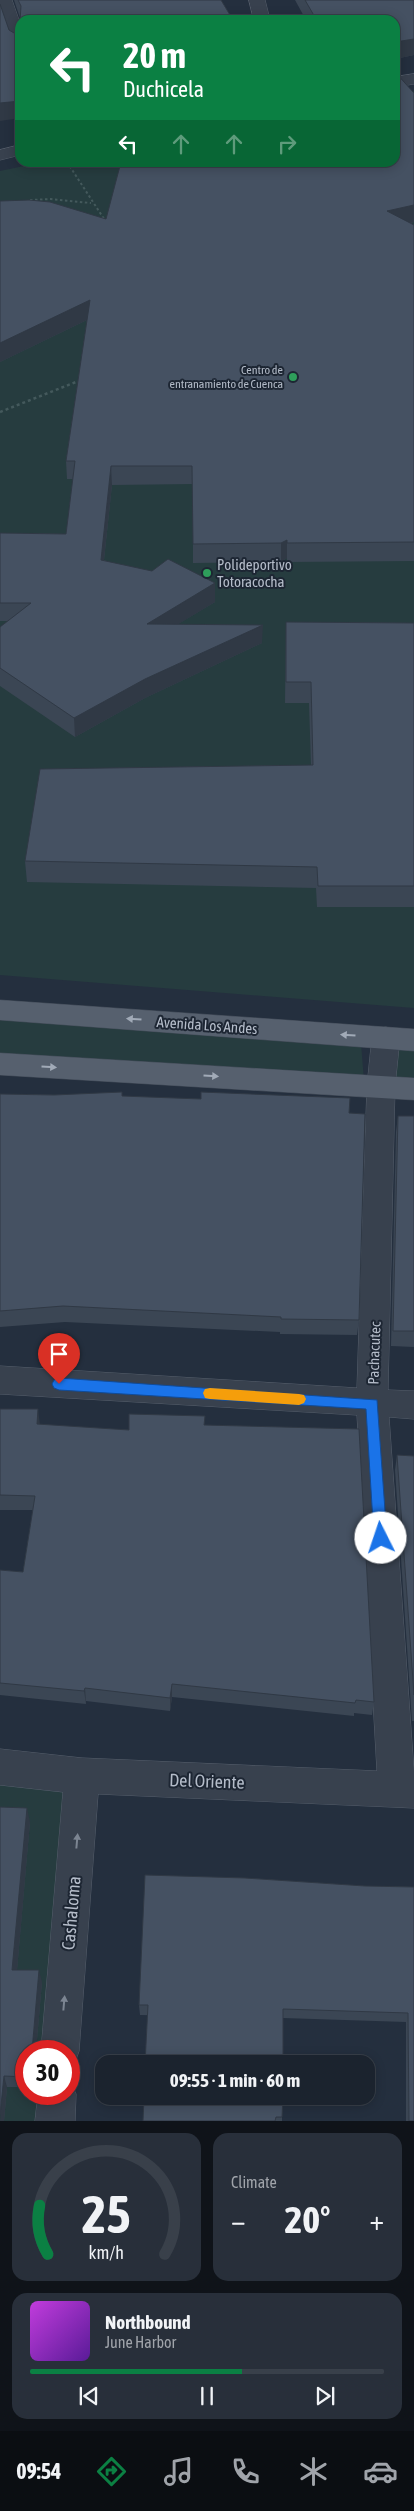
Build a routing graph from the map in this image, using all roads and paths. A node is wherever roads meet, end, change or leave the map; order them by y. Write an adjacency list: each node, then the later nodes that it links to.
1 (4, 0): 4 (street)
2 (257, 0): 3 (street)
3 (261, 15)
4 (15, 32)
5 (414, 79): 6 (street)
6 (400, 81)
7 (15, 151): 8 (street)
8 (0, 155)
9 (70, 167): 11 (path)
10 (26, 201): 11 (path)
11 (92, 203): 12 (path)
12 (110, 226)
13 (87, 377): 14 (path)
14 (0, 412)
15 (0, 1010): 16 (main road, Avenida Los Andes, one-way to 15)
16 (400, 1039): 18 (street, Pachacutec)
17 (0, 1064): 18 (main road, one-way to 18)
18 (381, 1086): 19 (main road); 21 (street, Pachacutec)
19 (414, 1089)
20 (0, 1380): 21 (street)
21 (372, 1404): 22 (street); 25 (street, Pachacutec)
22 (414, 1405)
23 (0, 1767): 24 (street, Del Oriente)
24 (82, 1776): 25 (street, Del Oriente); 26 (street, Cashaloma, one-way to 24)
25 (405, 1789)
26 (61, 2040)
27 (56, 2105): 28 (street)
28 (55, 2121)

